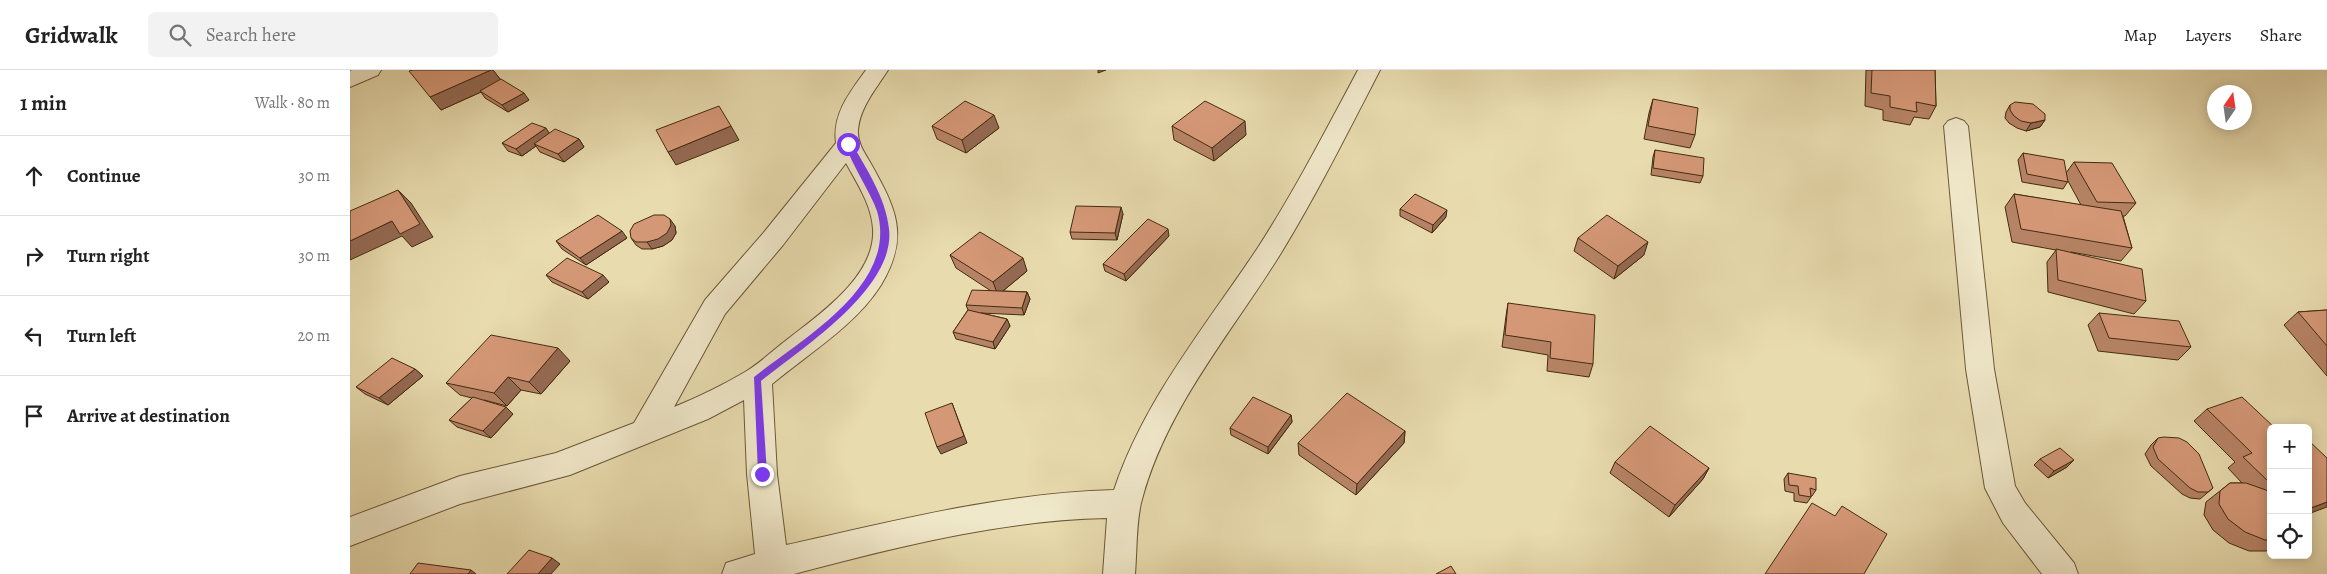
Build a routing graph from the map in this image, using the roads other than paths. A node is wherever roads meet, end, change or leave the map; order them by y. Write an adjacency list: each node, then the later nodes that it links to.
1 (370, 70): 4 (street)
2 (877, 70): 6 (street)
3 (1369, 70): 9 (street)
4 (350, 80)
5 (1956, 126): 14 (street)
6 (848, 144): 7 (street); 8 (street)
7 (757, 379): 8 (street); 11 (street)
8 (644, 433): 10 (street)
9 (1126, 504): 11 (street); 13 (street)
10 (350, 532)
11 (776, 569): 12 (street)
12 (738, 574)
13 (1119, 574)
14 (2062, 574)

